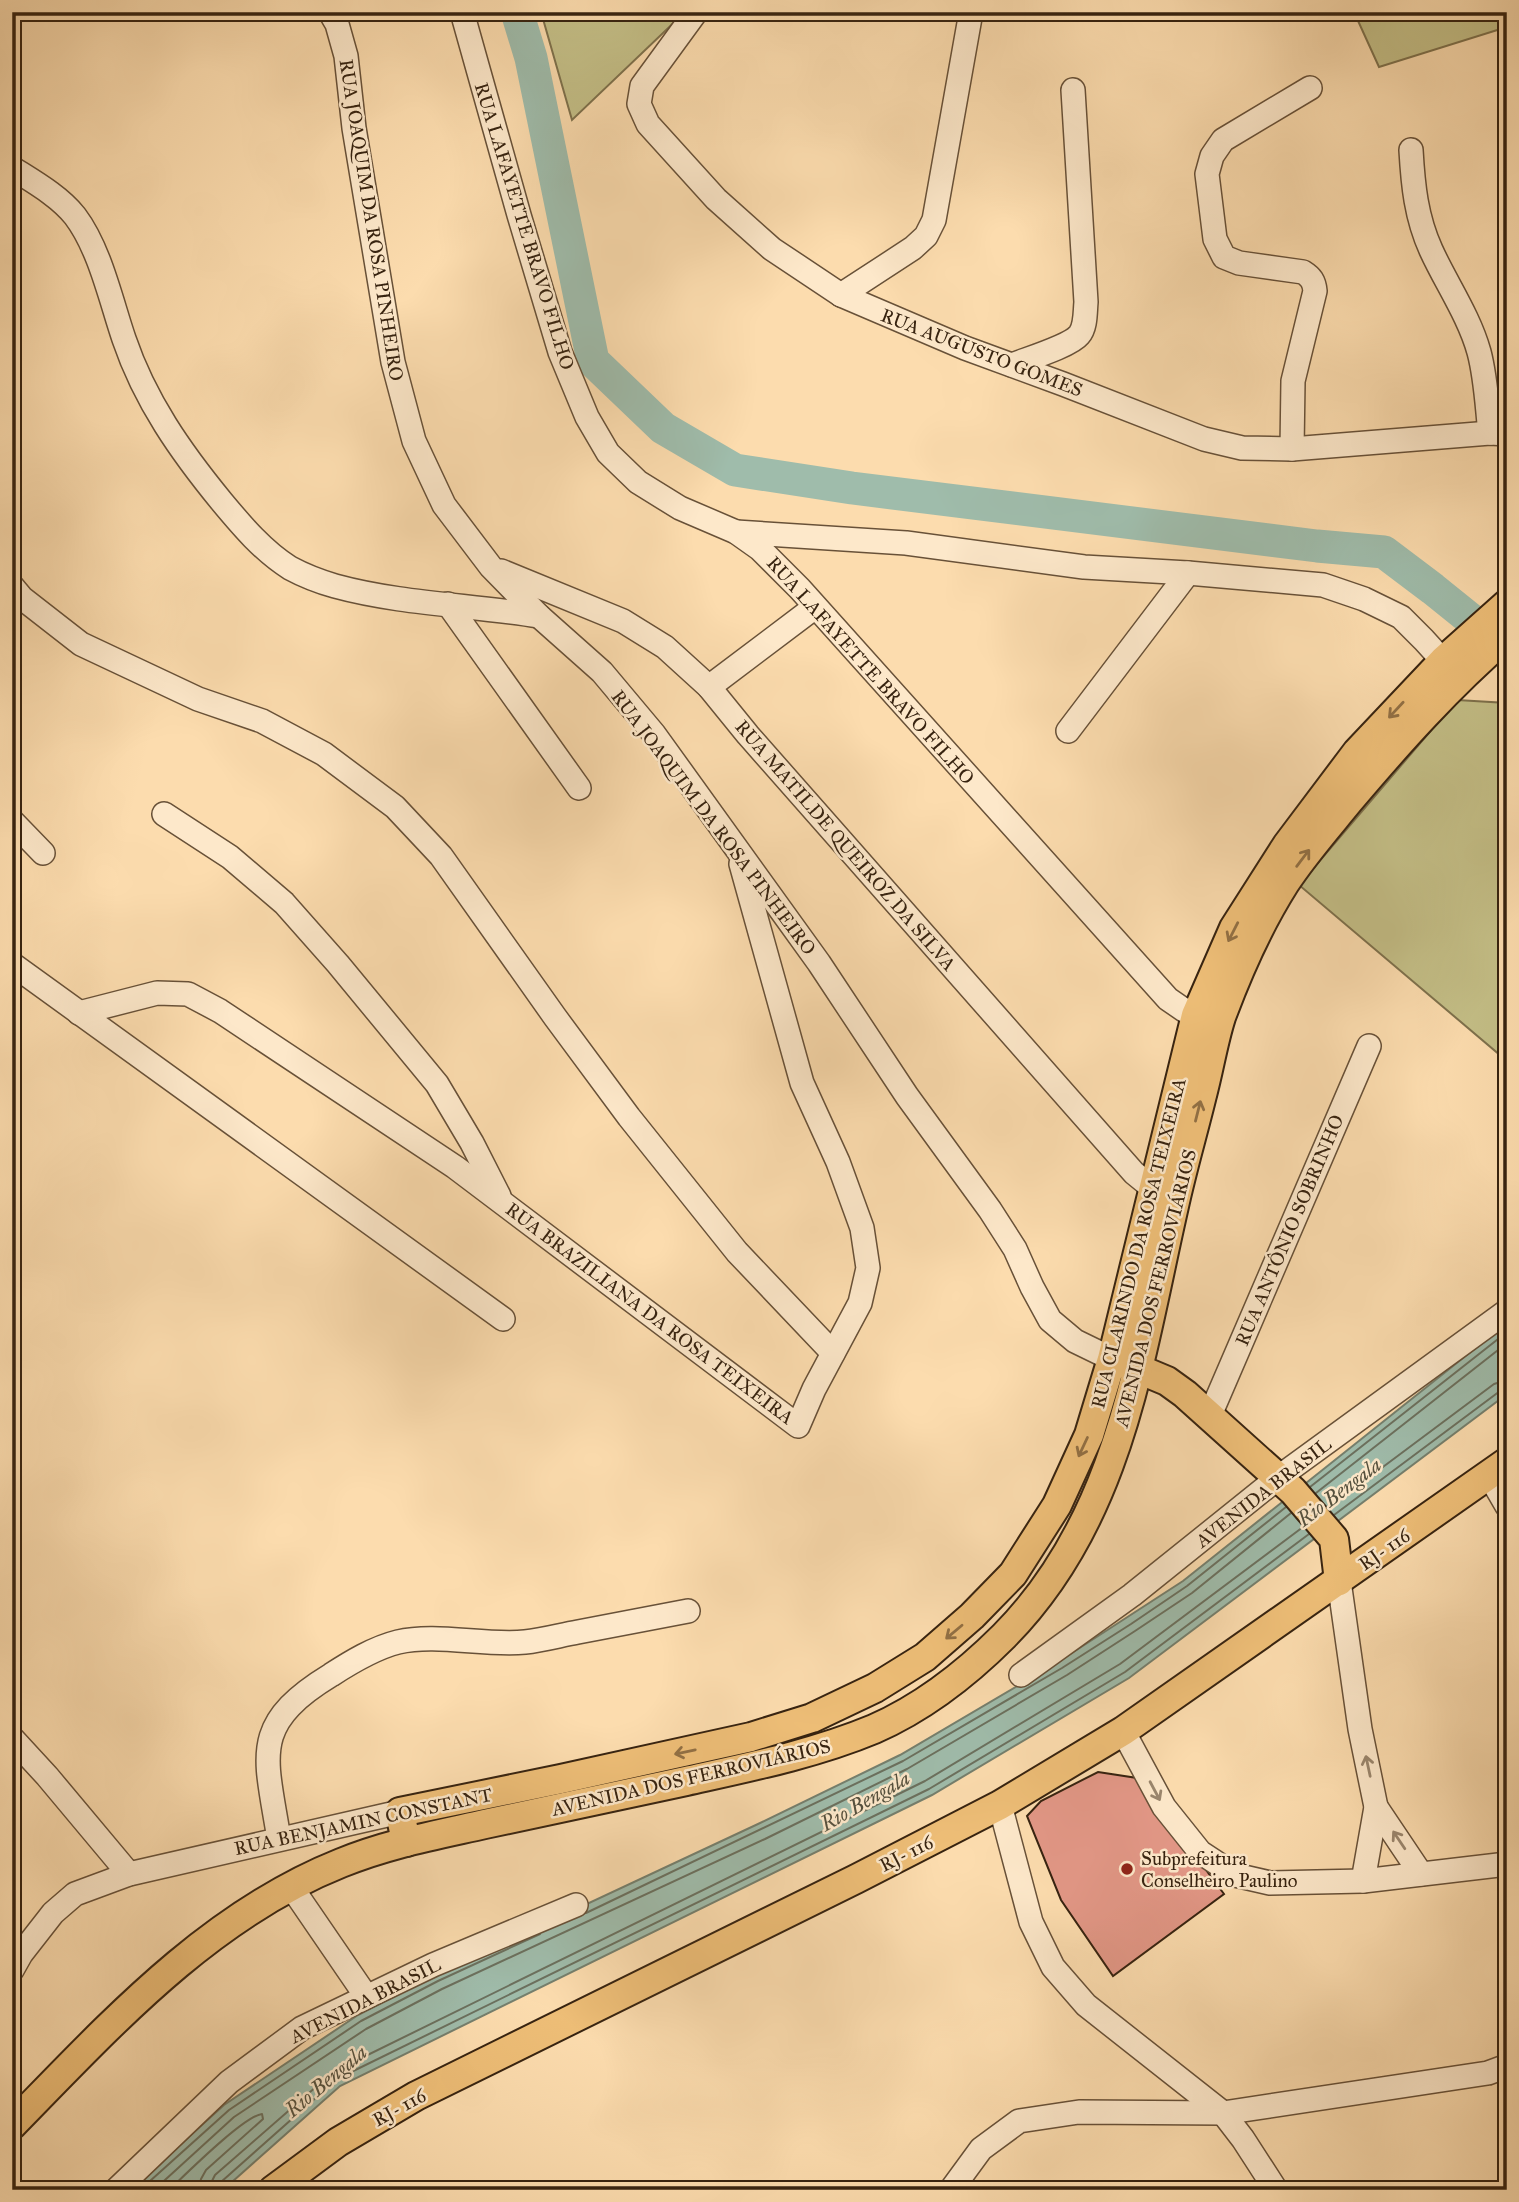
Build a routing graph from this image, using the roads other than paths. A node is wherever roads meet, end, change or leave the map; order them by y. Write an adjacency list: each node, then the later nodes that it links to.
1 (330, 12): 14 (street, RUA JOAQUIM DA ROSA PINHEIRO)
2 (462, 12): 13 (street, RUA LAFAYETTE BRAVO FILHO)
3 (696, 12): 9 (street, RUA AUGUSTO GOMES)
4 (971, 12): 9 (street)
5 (1310, 88): 12 (street)
6 (1073, 90): 10 (street)
7 (1411, 150): 11 (street)
8 (12, 168): 17 (street)
9 (841, 295): 10 (street, RUA AUGUSTO GOMES)
10 (1012, 365): 12 (street, RUA AUGUSTO GOMES)
11 (1498, 433): 12 (street, RUA AUGUSTO GOMES)
12 (1292, 449)
13 (736, 532): 15 (street); 18 (street, RUA LAFAYETTE BRAVO FILHO)
14 (491, 568): 19 (street, RUA JOAQUIM DA ROSA PINHEIRO); 22 (street, RUA MATILDE QUEIROZ DA SILVA)
15 (1188, 573): 21 (street); 23 (street)
16 (12, 586): 37 (street)
17 (448, 604): 19 (street); 24 (street)
18 (815, 607): 22 (street); 31 (street, RUA LAFAYETTE BRAVO FILHO)
19 (539, 616): 27 (street, RUA JOAQUIM DA ROSA PINHEIRO)
20 (1503, 618): 21 (main road, RUA CLARINDO DA ROSA TEIXEIRA)
21 (1460, 662): 31 (main road, RUA CLARINDO DA ROSA TEIXEIRA)
22 (709, 687): 33 (street, RUA MATILDE QUEIROZ DA SILVA)
23 (1068, 731)
24 (579, 788)
25 (164, 814): 34 (street)
26 (12, 821): 28 (street)
27 (737, 848): 37 (street, RUA BRAZILIANA DA ROSA TEIXEIRA); 38 (street, RUA JOAQUIM DA ROSA PINHEIRO)
28 (43, 853)
29 (12, 964): 30 (street)
30 (79, 1013): 34 (street, RUA BRAZILIANA DA ROSA TEIXEIRA); 36 (street)
31 (1207, 1019): 33 (main road, RUA CLARINDO DA ROSA TEIXEIRA)
32 (1369, 1046): 40 (street, RUA ANTÔNIO SOBRINHO)
33 (1163, 1197): 38 (main road, RUA CLARINDO DA ROSA TEIXEIRA); 39 (main road, AVENIDA DOS FERROVIÁRIOS)
34 (501, 1202): 37 (street, RUA BRAZILIANA DA ROSA TEIXEIRA)
35 (1507, 1311): 42 (street, AVENIDA BRASIL)
36 (502, 1319)
37 (832, 1353)
38 (1112, 1359): 39 (main road); 48 (main road, RUA CLARINDO DA ROSA TEIXEIRA, one-way to 48)
39 (1139, 1369): 40 (main road); 54 (main road, AVENIDA DOS FERROVIÁRIOS)
40 (1210, 1415): 42 (main road)
41 (1498, 1468): 43 (street); 44 (main road, RJ- 116)
42 (1286, 1484): 44 (main road); 46 (street, AVENIDA BRASIL)
43 (1507, 1506)
44 (1339, 1581): 47 (main road, RJ- 116); 51 (street, one-way to 44)
45 (688, 1611): 53 (street)
46 (1021, 1675)
47 (1123, 1731): 50 (main road, RJ- 116); 58 (street, one-way to 58)
48 (751, 1737): 52 (main road, RUA BENJAMIN CONSTANT, one-way to 52)
49 (12, 1738): 56 (street)
50 (1000, 1805): 64 (street); 67 (main road, RJ- 116)
51 (1377, 1807): 57 (street, one-way to 51); 58 (street)
52 (400, 1812): 53 (street, RUA BENJAMIN CONSTANT); 54 (main road)
53 (279, 1839): 56 (street, RUA BENJAMIN CONSTANT)
54 (406, 1842): 59 (main road, AVENIDA DOS FERROVIÁRIOS)
55 (1507, 1864): 57 (street)
56 (129, 1874): 61 (street, RUA BENJAMIN CONSTANT)
57 (1422, 1874): 58 (street)
58 (1363, 1881)
59 (290, 1885): 62 (street); 65 (main road, AVENIDA DOS FERROVIÁRIOS)
60 (576, 1905): 62 (street, AVENIDA BRASIL)
61 (12, 1970)
62 (366, 1996): 66 (street, AVENIDA BRASIL)
63 (1507, 2066): 64 (street)
64 (1223, 2113): 68 (street); 69 (street)
65 (12, 2125)
66 (116, 2190)
67 (273, 2190)
68 (951, 2190)
69 (1276, 2190)

